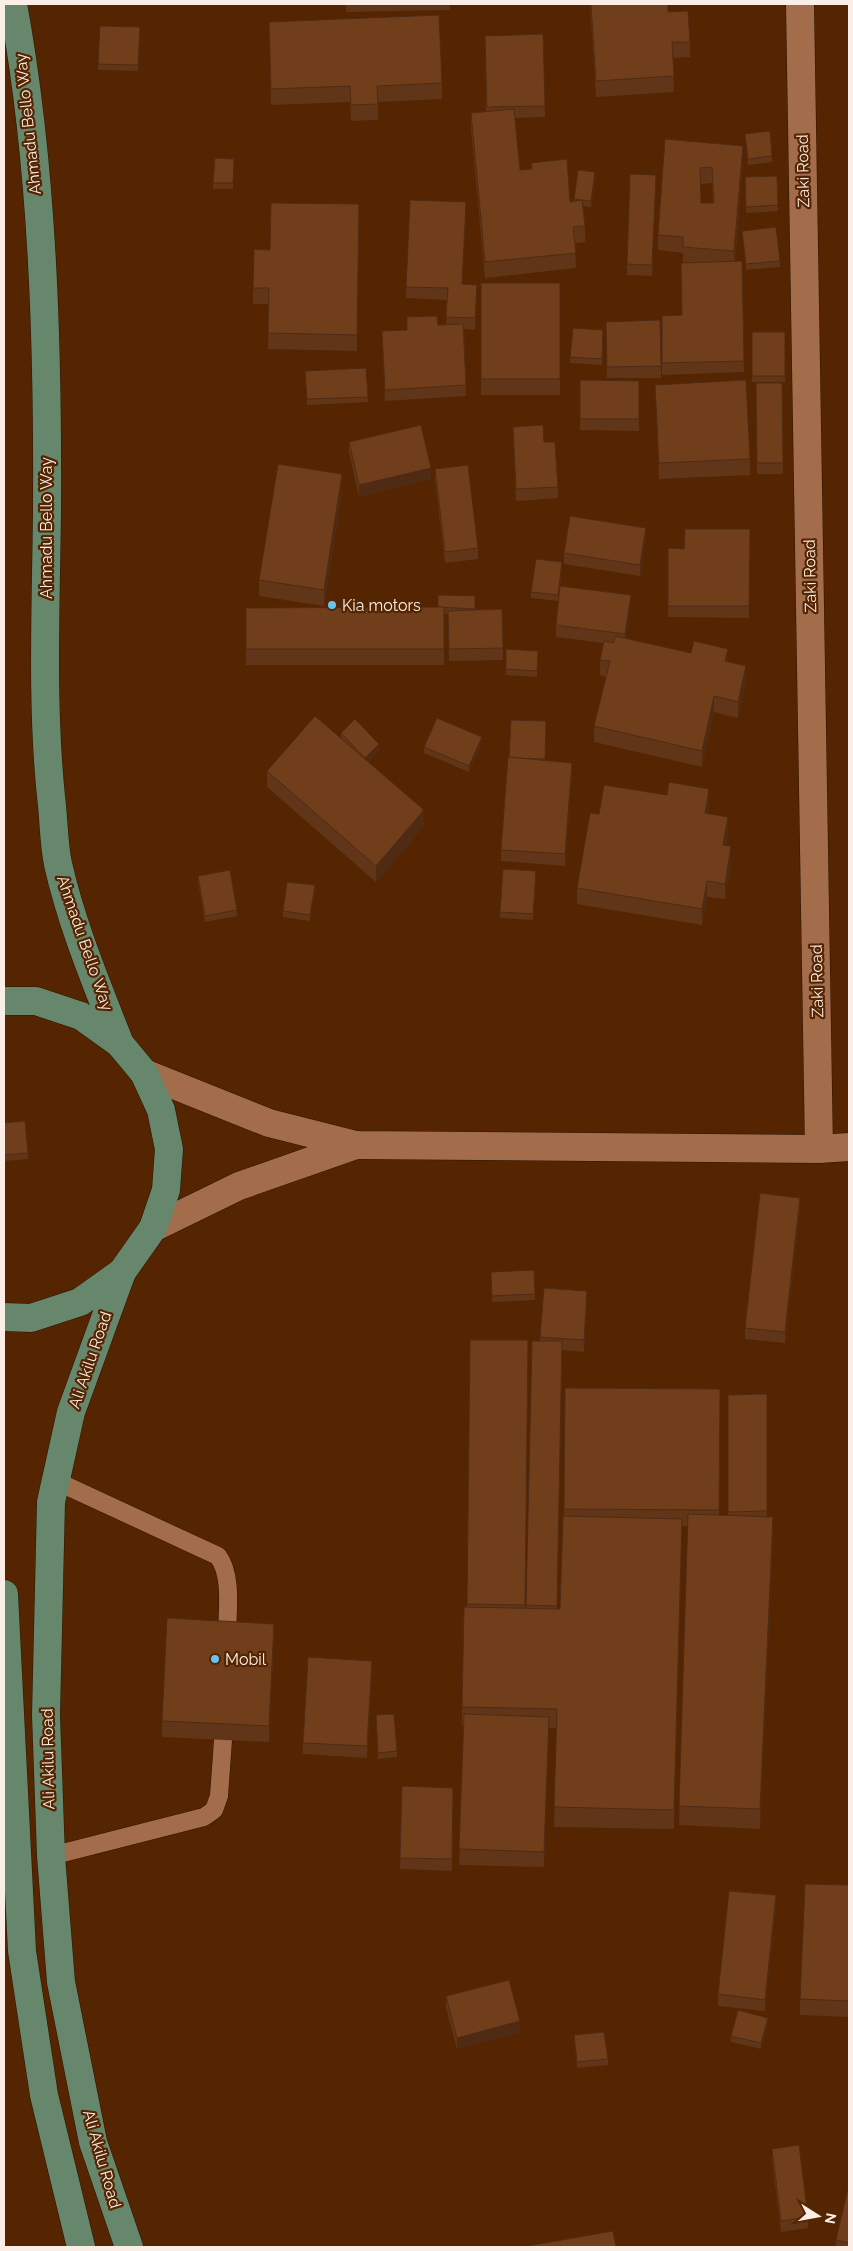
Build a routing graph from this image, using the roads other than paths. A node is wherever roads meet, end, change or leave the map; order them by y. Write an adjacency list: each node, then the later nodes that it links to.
1 (13, 4): 4 (main road, Ahmadu Bello Way)
2 (800, 4): 8 (street, Zaki Road)
3 (4, 1001): 4 (main road)
4 (120, 1044): 5 (main road)
5 (144, 1073): 6 (street); 9 (main road)
6 (356, 1146): 8 (street); 9 (street)
7 (849, 1147): 8 (street)
8 (820, 1149)
9 (153, 1228): 10 (main road)
10 (122, 1272): 11 (main road); 12 (main road, Ali Akilu Road)
11 (4, 1317)
12 (56, 1481): 14 (lane); 16 (main road, Ali Akilu Road)
13 (4, 1594): 17 (main road, Ali Akilu Road)
14 (227, 1637)
15 (223, 1740): 16 (lane)
16 (51, 1856): 18 (main road, Ali Akilu Road)
17 (81, 2247)
18 (129, 2247)

